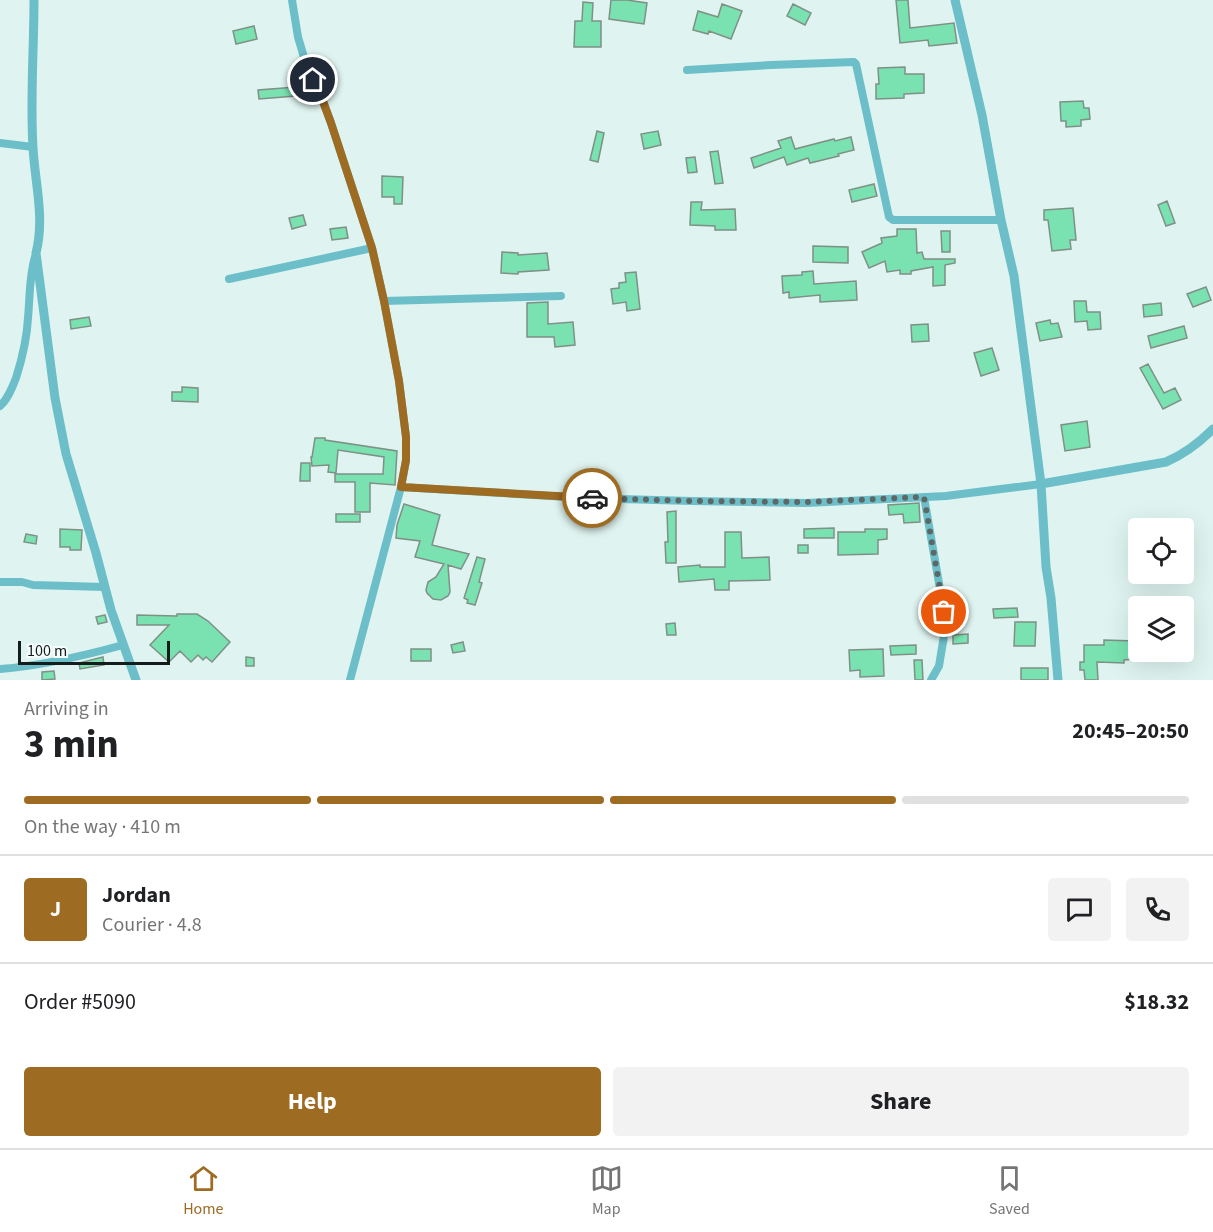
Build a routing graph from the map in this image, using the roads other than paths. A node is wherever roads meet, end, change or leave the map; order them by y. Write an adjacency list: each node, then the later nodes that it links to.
1 (34, 0): 6 (street)
2 (292, 0): 8 (street)
3 (955, 0): 7 (street)
4 (687, 70): 7 (street)
5 (0, 143): 6 (street)
6 (33, 147): 9 (street)
7 (1001, 220): 15 (street)
8 (372, 248): 10 (street); 12 (street)
9 (36, 253): 13 (street); 19 (street)
10 (229, 279)
11 (561, 296): 12 (street)
12 (384, 301): 16 (street)
13 (0, 406)
14 (1213, 429): 15 (street)
15 (1041, 484): 17 (street); 25 (street)
16 (401, 487): 17 (street); 23 (street)
17 (924, 497): 24 (street)
18 (0, 582): 19 (street)
19 (105, 587): 20 (street)
20 (123, 645): 21 (street); 22 (street)
21 (0, 669)
22 (136, 680)
23 (350, 680)
24 (931, 680)
25 (1058, 680)

